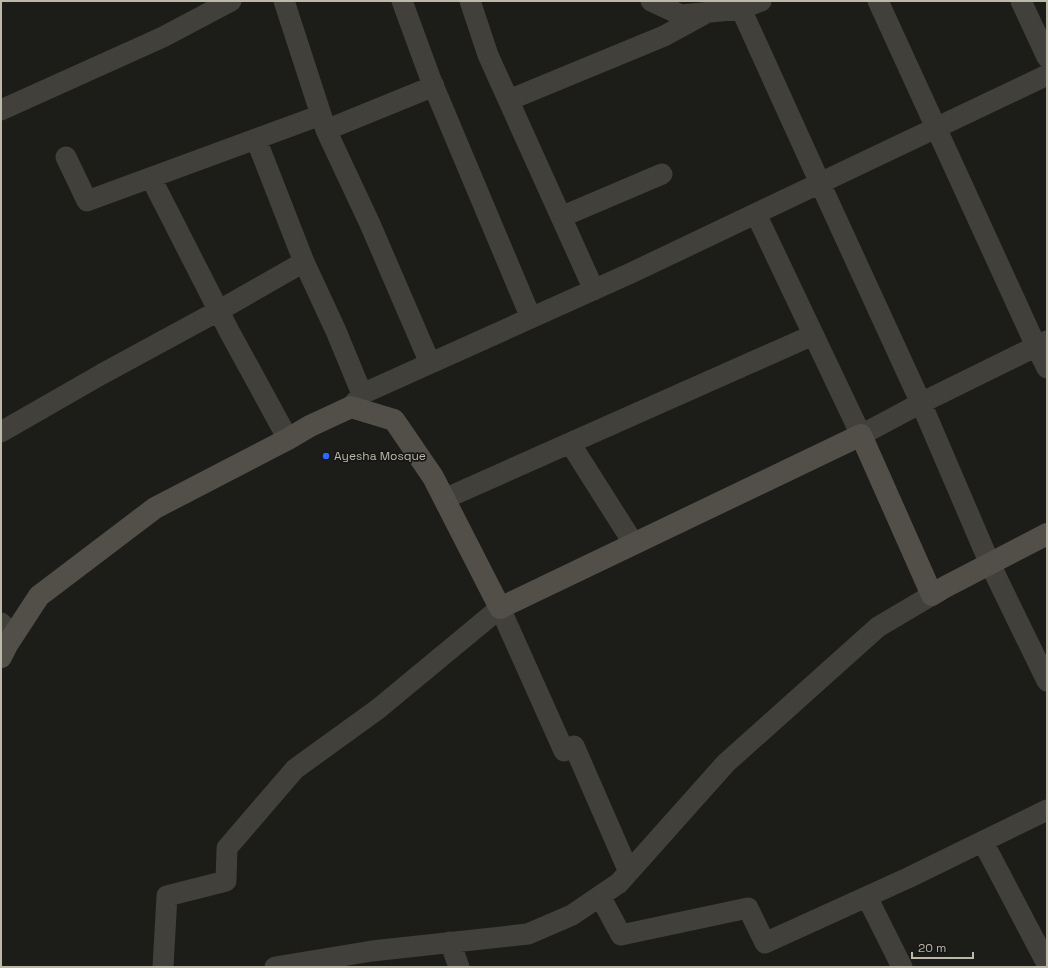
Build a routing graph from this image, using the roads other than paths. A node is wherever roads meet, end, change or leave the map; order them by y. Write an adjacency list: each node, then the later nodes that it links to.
1 (231, 1): 15 (street)
2 (284, 1): 16 (street)
3 (402, 1): 13 (street)
4 (470, 1): 14 (street)
5 (651, 1): 10 (street)
6 (761, 1): 9 (street)
7 (878, 1): 17 (street)
8 (1021, 1): 11 (street)
9 (741, 9): 10 (street); 22 (street)
10 (708, 12): 14 (street)
11 (1047, 57)
12 (1047, 75): 17 (street)
13 (434, 86): 16 (street); 28 (street)
14 (509, 100): 24 (street)
15 (1, 110)
16 (324, 123): 18 (street); 31 (street)
17 (936, 128): 22 (street); 30 (street)
18 (256, 139): 21 (street); 25 (street)
19 (66, 157): 21 (street)
20 (662, 174): 24 (street)
21 (151, 178): 27 (street)
22 (820, 183): 23 (street); 34 (street)
23 (756, 214): 26 (street); 29 (street)
24 (561, 216): 26 (street)
25 (304, 262): 27 (street); 33 (street)
26 (594, 290): 28 (street)
27 (218, 311): 35 (street); 37 (street)
28 (531, 318): 31 (street)
29 (813, 334): 36 (street); 38 (street)
30 (1041, 344): 32 (street); 34 (street)
31 (430, 363): 33 (street)
32 (1047, 368)
33 (357, 400): 37 (street); 39 (street)
34 (921, 403): 36 (street); 42 (street)
35 (1, 432)
36 (861, 435): 41 (street); 43 (street)
37 (288, 439): 45 (street)
38 (570, 443): 39 (street); 41 (street)
39 (444, 499): 44 (street)
40 (1047, 534): 42 (street)
41 (634, 544): 44 (street)
42 (990, 564): 43 (street); 47 (street)
43 (932, 595): 50 (street)
44 (500, 608): 50 (street); 56 (street)
45 (7, 629): 46 (street)
46 (1, 657)
47 (1047, 681)
48 (1047, 810): 49 (street)
49 (983, 842): 52 (street); 55 (street)
50 (629, 872): 51 (street)
51 (600, 896): 52 (street); 53 (street)
52 (867, 897): 59 (street)
53 (450, 942): 54 (street); 58 (street)
54 (376, 959): 57 (street)
55 (1047, 964)
56 (163, 967)
57 (275, 967)
58 (459, 967)
59 (902, 967)

